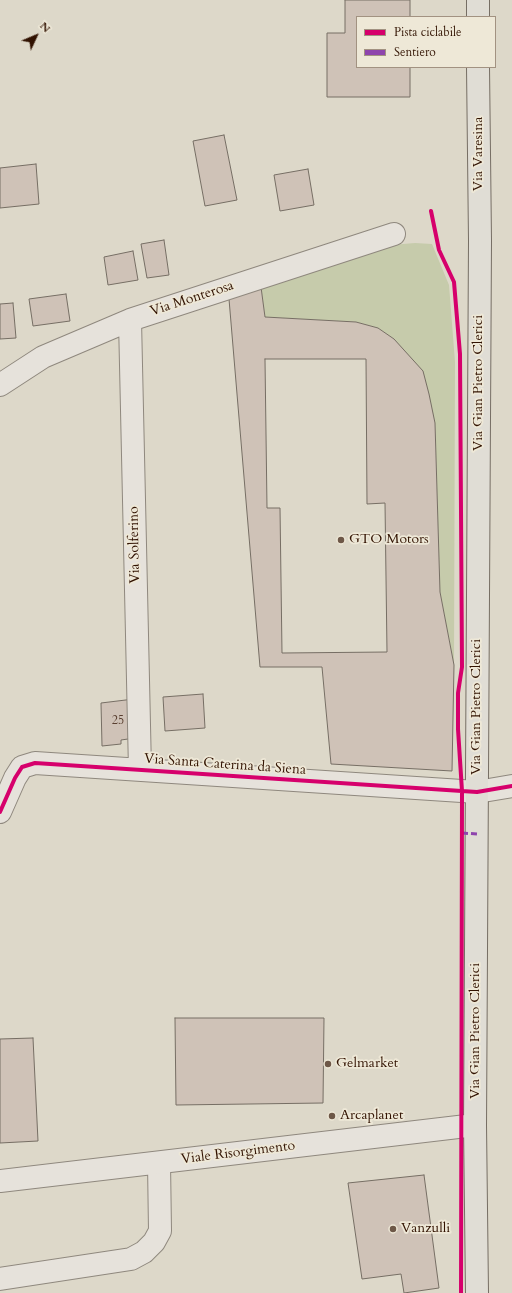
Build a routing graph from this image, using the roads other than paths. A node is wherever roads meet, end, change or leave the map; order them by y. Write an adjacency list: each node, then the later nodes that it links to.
1 (478, 0): 2 (main road)
2 (478, 16)
3 (478, 68): 5 (main road, Via Varesina)
4 (394, 234): 6 (street, Via Monterosa)
5 (480, 240): 10 (main road, Via Gian Pietro Clerici)
6 (130, 320): 7 (street, Via Monterosa); 8 (street, Via Solferino)
7 (0, 385)
8 (140, 770): 10 (street, Via Santa Caterina da Siena); 11 (street, Via Santa Caterina da Siena)
9 (512, 786): 10 (street, Via Santa Caterina da Siena)
10 (477, 792): 12 (main road, Via Gian Pietro Clerici)
11 (0, 812)
12 (475, 1125): 13 (street, Viale Risorgimento); 16 (main road, Via Gian Pietro Clerici)
13 (159, 1163): 14 (street, Viale Risorgimento); 15 (street)
14 (0, 1180)
15 (0, 1279)
16 (477, 1293)

